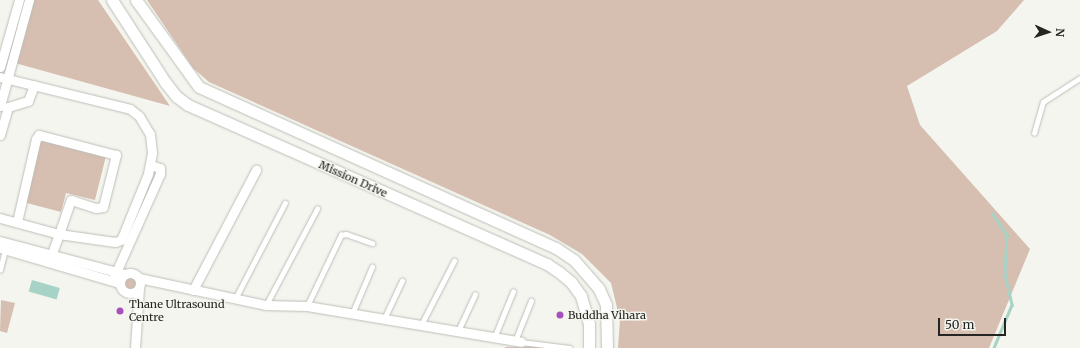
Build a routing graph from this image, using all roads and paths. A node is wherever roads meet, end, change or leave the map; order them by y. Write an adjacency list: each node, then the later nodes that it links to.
1 (19, 0): 5 (street)
2 (29, 0): 5 (street)
3 (112, 0): 47 (street, Mission Drive)
4 (136, 0): 48 (street, Mission Drive)
5 (19, 15): 6 (street); 8 (street)
6 (2, 53): 7 (street)
7 (0, 67)
8 (4, 78): 10 (street); 11 (street)
9 (1080, 78): 12 (lane)
10 (34, 85): 13 (street); 14 (street)
11 (0, 106)
12 (1034, 133)
13 (0, 135)
14 (150, 164): 20 (street); 28 (street)
15 (256, 170): 32 (street)
16 (285, 203): 35 (lane)
17 (317, 209): 37 (lane)
18 (0, 218): 19 (street)
19 (17, 222): 20 (street); 20 (street)
20 (59, 234): 24 (street)
21 (0, 241): 24 (street)
22 (372, 243): 38 (lane)
23 (3, 249): 24 (street); 27 (lane)
24 (51, 259): 28 (street)
25 (454, 261): 41 (lane)
26 (372, 267): 39 (lane)
27 (0, 270)
28 (118, 277): 29 (street); 31 (street)
29 (139, 278): 31 (street); 32 (street)
30 (402, 281): 40 (lane)
31 (139, 288): 45 (street)
32 (193, 290): 35 (street)
33 (513, 292): 43 (lane)
34 (475, 295): 42 (lane)
35 (235, 299): 37 (street)
36 (531, 301): 44 (lane)
37 (266, 305): 38 (street)
38 (307, 306): 39 (street)
39 (352, 314): 40 (street)
40 (384, 319): 41 (street)
41 (420, 325): 42 (street)
42 (458, 331): 43 (street)
43 (494, 338): 44 (street)
44 (518, 341): 46 (lane)
45 (135, 348)
46 (570, 348)
47 (589, 348)
48 (607, 348)

